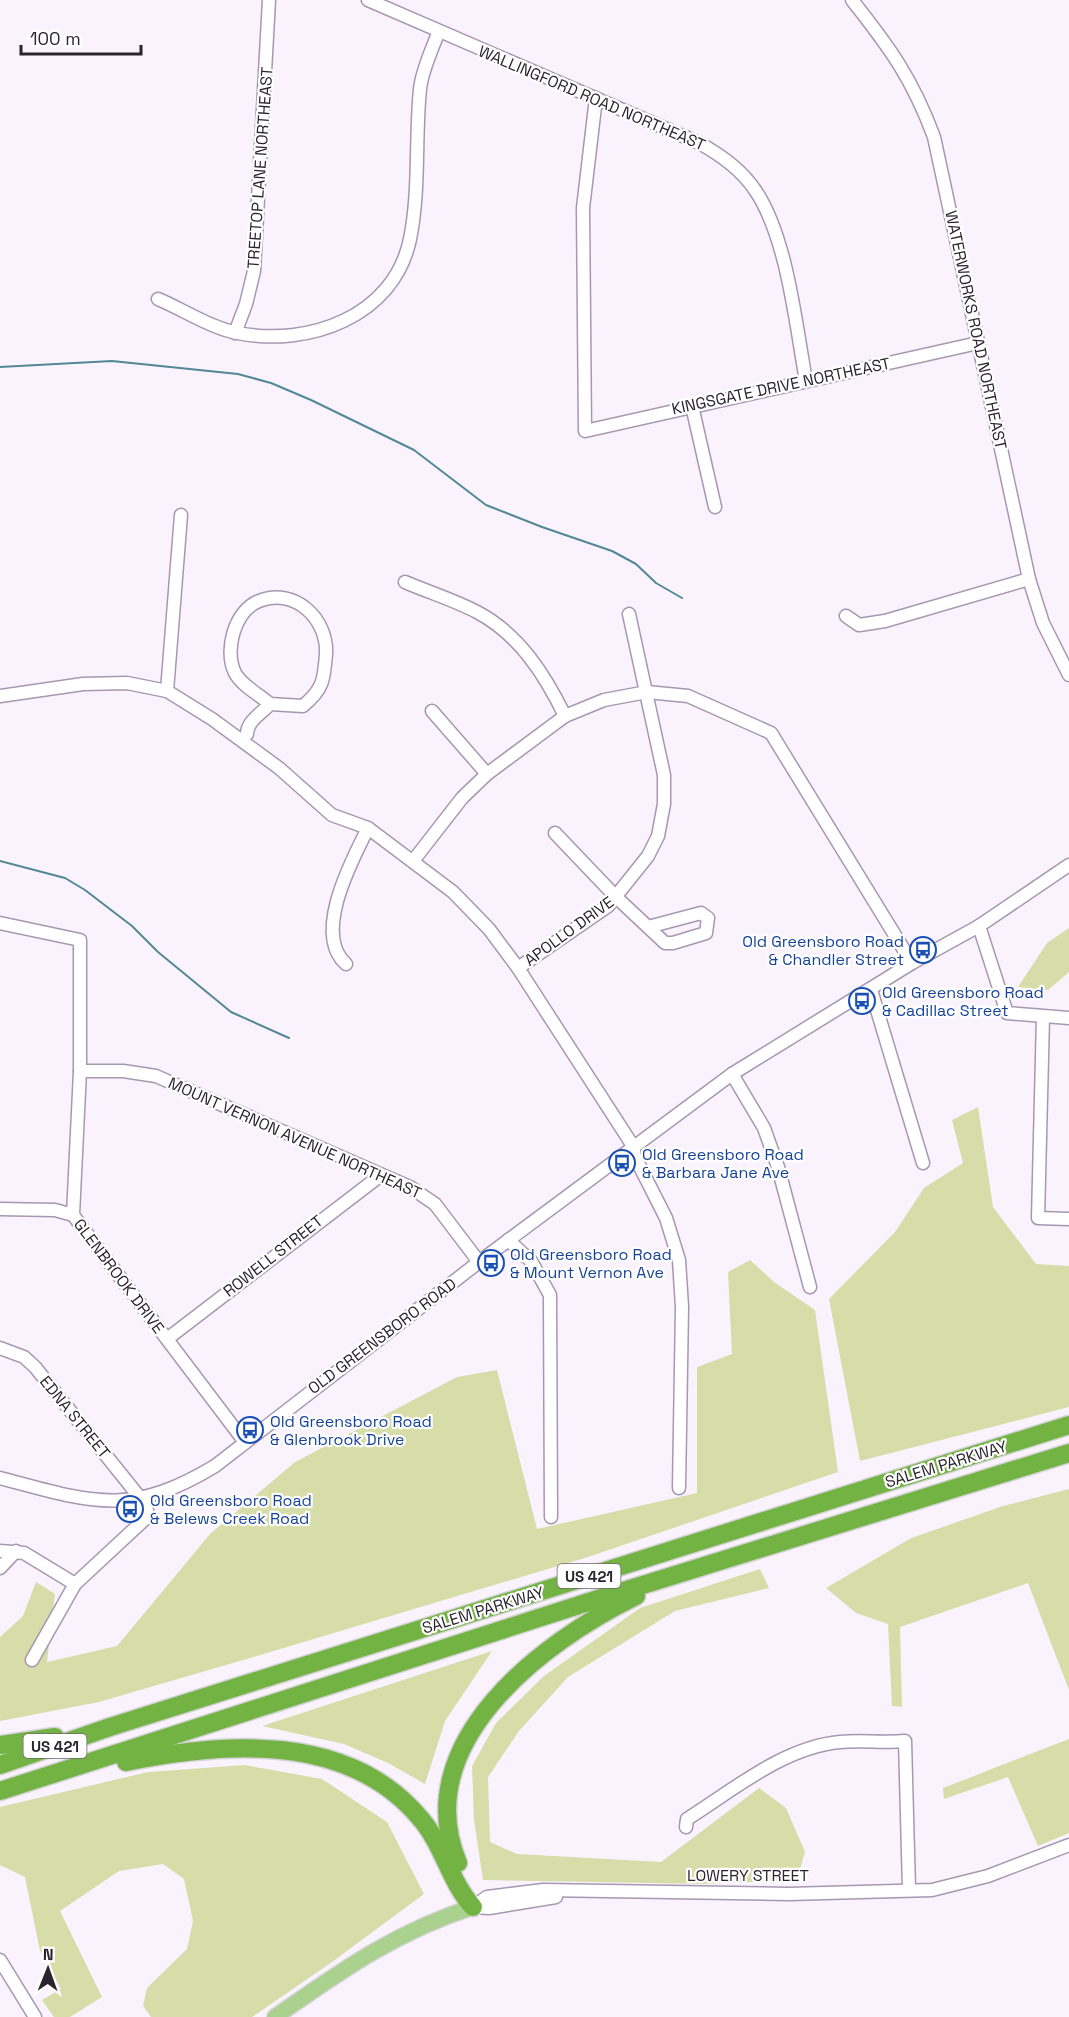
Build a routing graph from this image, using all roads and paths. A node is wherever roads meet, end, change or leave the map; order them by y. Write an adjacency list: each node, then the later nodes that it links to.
1 (269, 0): 7 (street, TREETOP LANE NORTHEAST)
2 (368, 0): 4 (street, WALLINGFORD ROAD NORTHEAST)
3 (852, 0): 8 (street, WATERWORKS ROAD NORTHEAST)
4 (438, 33): 5 (street, WALLINGFORD ROAD NORTHEAST); 7 (street)
5 (596, 98): 9 (street, WALLINGFORD ROAD NORTHEAST); 10 (street, KINGSGATE DRIVE NORTHEAST)
6 (158, 299): 7 (street)
7 (235, 333)
8 (978, 343): 9 (street, KINGSGATE DRIVE NORTHEAST); 13 (street, WATERWORKS ROAD NORTHEAST)
9 (806, 381): 10 (street, KINGSGATE DRIVE NORTHEAST)
10 (692, 406): 11 (street)
11 (715, 507)
12 (181, 515): 18 (street)
13 (1029, 579): 16 (street); 17 (street, WATERWORKS ROAD NORTHEAST)
14 (405, 582): 23 (street)
15 (629, 614): 19 (street, APOLLO DRIVE)
16 (846, 616)
17 (1069, 675)
18 (167, 691): 20 (street); 24 (street)
19 (646, 692): 23 (street); 30 (street, APOLLO DRIVE); 34 (street)
20 (0, 696)
21 (270, 704): 21 (street); 24 (street)
22 (432, 711): 25 (street)
23 (565, 716): 25 (street)
24 (244, 737): 26 (street)
25 (487, 774): 28 (street)
26 (368, 828): 28 (street); 35 (street)
27 (555, 833): 30 (street)
28 (413, 861): 36 (street)
29 (1069, 865): 32 (street, OLD GREENSBORO ROAD)
30 (616, 897): 33 (street); 36 (street, APOLLO DRIVE)
31 (0, 923): 40 (street, GLENBROOK DRIVE)
32 (979, 926): 34 (street, OLD GREENSBORO ROAD); 38 (street)
33 (648, 927)
34 (912, 963): 37 (street, OLD GREENSBORO ROAD)
35 (346, 964)
36 (518, 968): 42 (street)
37 (871, 990): 41 (street, OLD GREENSBORO ROAD); 43 (street)
38 (1042, 1017): 39 (street); 47 (street)
39 (1069, 1018)
40 (80, 1071): 44 (street, MOUNT VERNON AVENUE NORTHEAST); 46 (street, GLENBROOK DRIVE)
41 (732, 1074): 42 (street, OLD GREENSBORO ROAD); 50 (street)
42 (633, 1146): 48 (street, OLD GREENSBORO ROAD); 57 (street)
43 (923, 1163)
44 (381, 1175): 49 (street, MOUNT VERNON AVENUE NORTHEAST); 51 (street, ROWELL STREET)
45 (0, 1209): 46 (street)
46 (73, 1215): 51 (street, GLENBROOK DRIVE)
47 (1069, 1219)
48 (508, 1240): 49 (street, OLD GREENSBORO ROAD); 59 (street)
49 (479, 1262): 54 (street, OLD GREENSBORO ROAD)
50 (810, 1287)
51 (167, 1339): 54 (street, GLENBROOK DRIVE)
52 (0, 1348): 58 (street, EDNA STREET)
53 (1069, 1425): 66 (highway, SALEM PARKWAY / US 421)
54 (244, 1441): 58 (street, OLD GREENSBORO ROAD)
55 (1069, 1453): 63 (highway, SALEM PARKWAY / US 421)
56 (0, 1478): 58 (street, OLD GREENSBORO ROAD)
57 (679, 1488)
58 (141, 1498): 64 (street)
59 (551, 1517)
60 (0, 1551): 61 (street)
61 (16, 1551): 62 (street); 64 (street)
62 (0, 1568)
63 (684, 1575): 69 (highway, SALEM PARKWAY / US 421); 74 (highway)
64 (75, 1584): 65 (street)
65 (32, 1660)
66 (110, 1728): 67 (highway); 68 (highway, SALEM PARKWAY / US 421)
67 (0, 1745)
68 (0, 1765)
69 (30, 1782): 70 (highway, SALEM PARKWAY / US 421); 74 (highway)
70 (0, 1791)
71 (686, 1827): 73 (street)
72 (1069, 1845): 73 (street, LOWERY STREET)
73 (909, 1889): 74 (street, LOWERY STREET)
74 (473, 1907): 77 (main road, LOWERY STREET)
75 (0, 1960): 76 (street)
76 (35, 2017)
77 (275, 2017)

